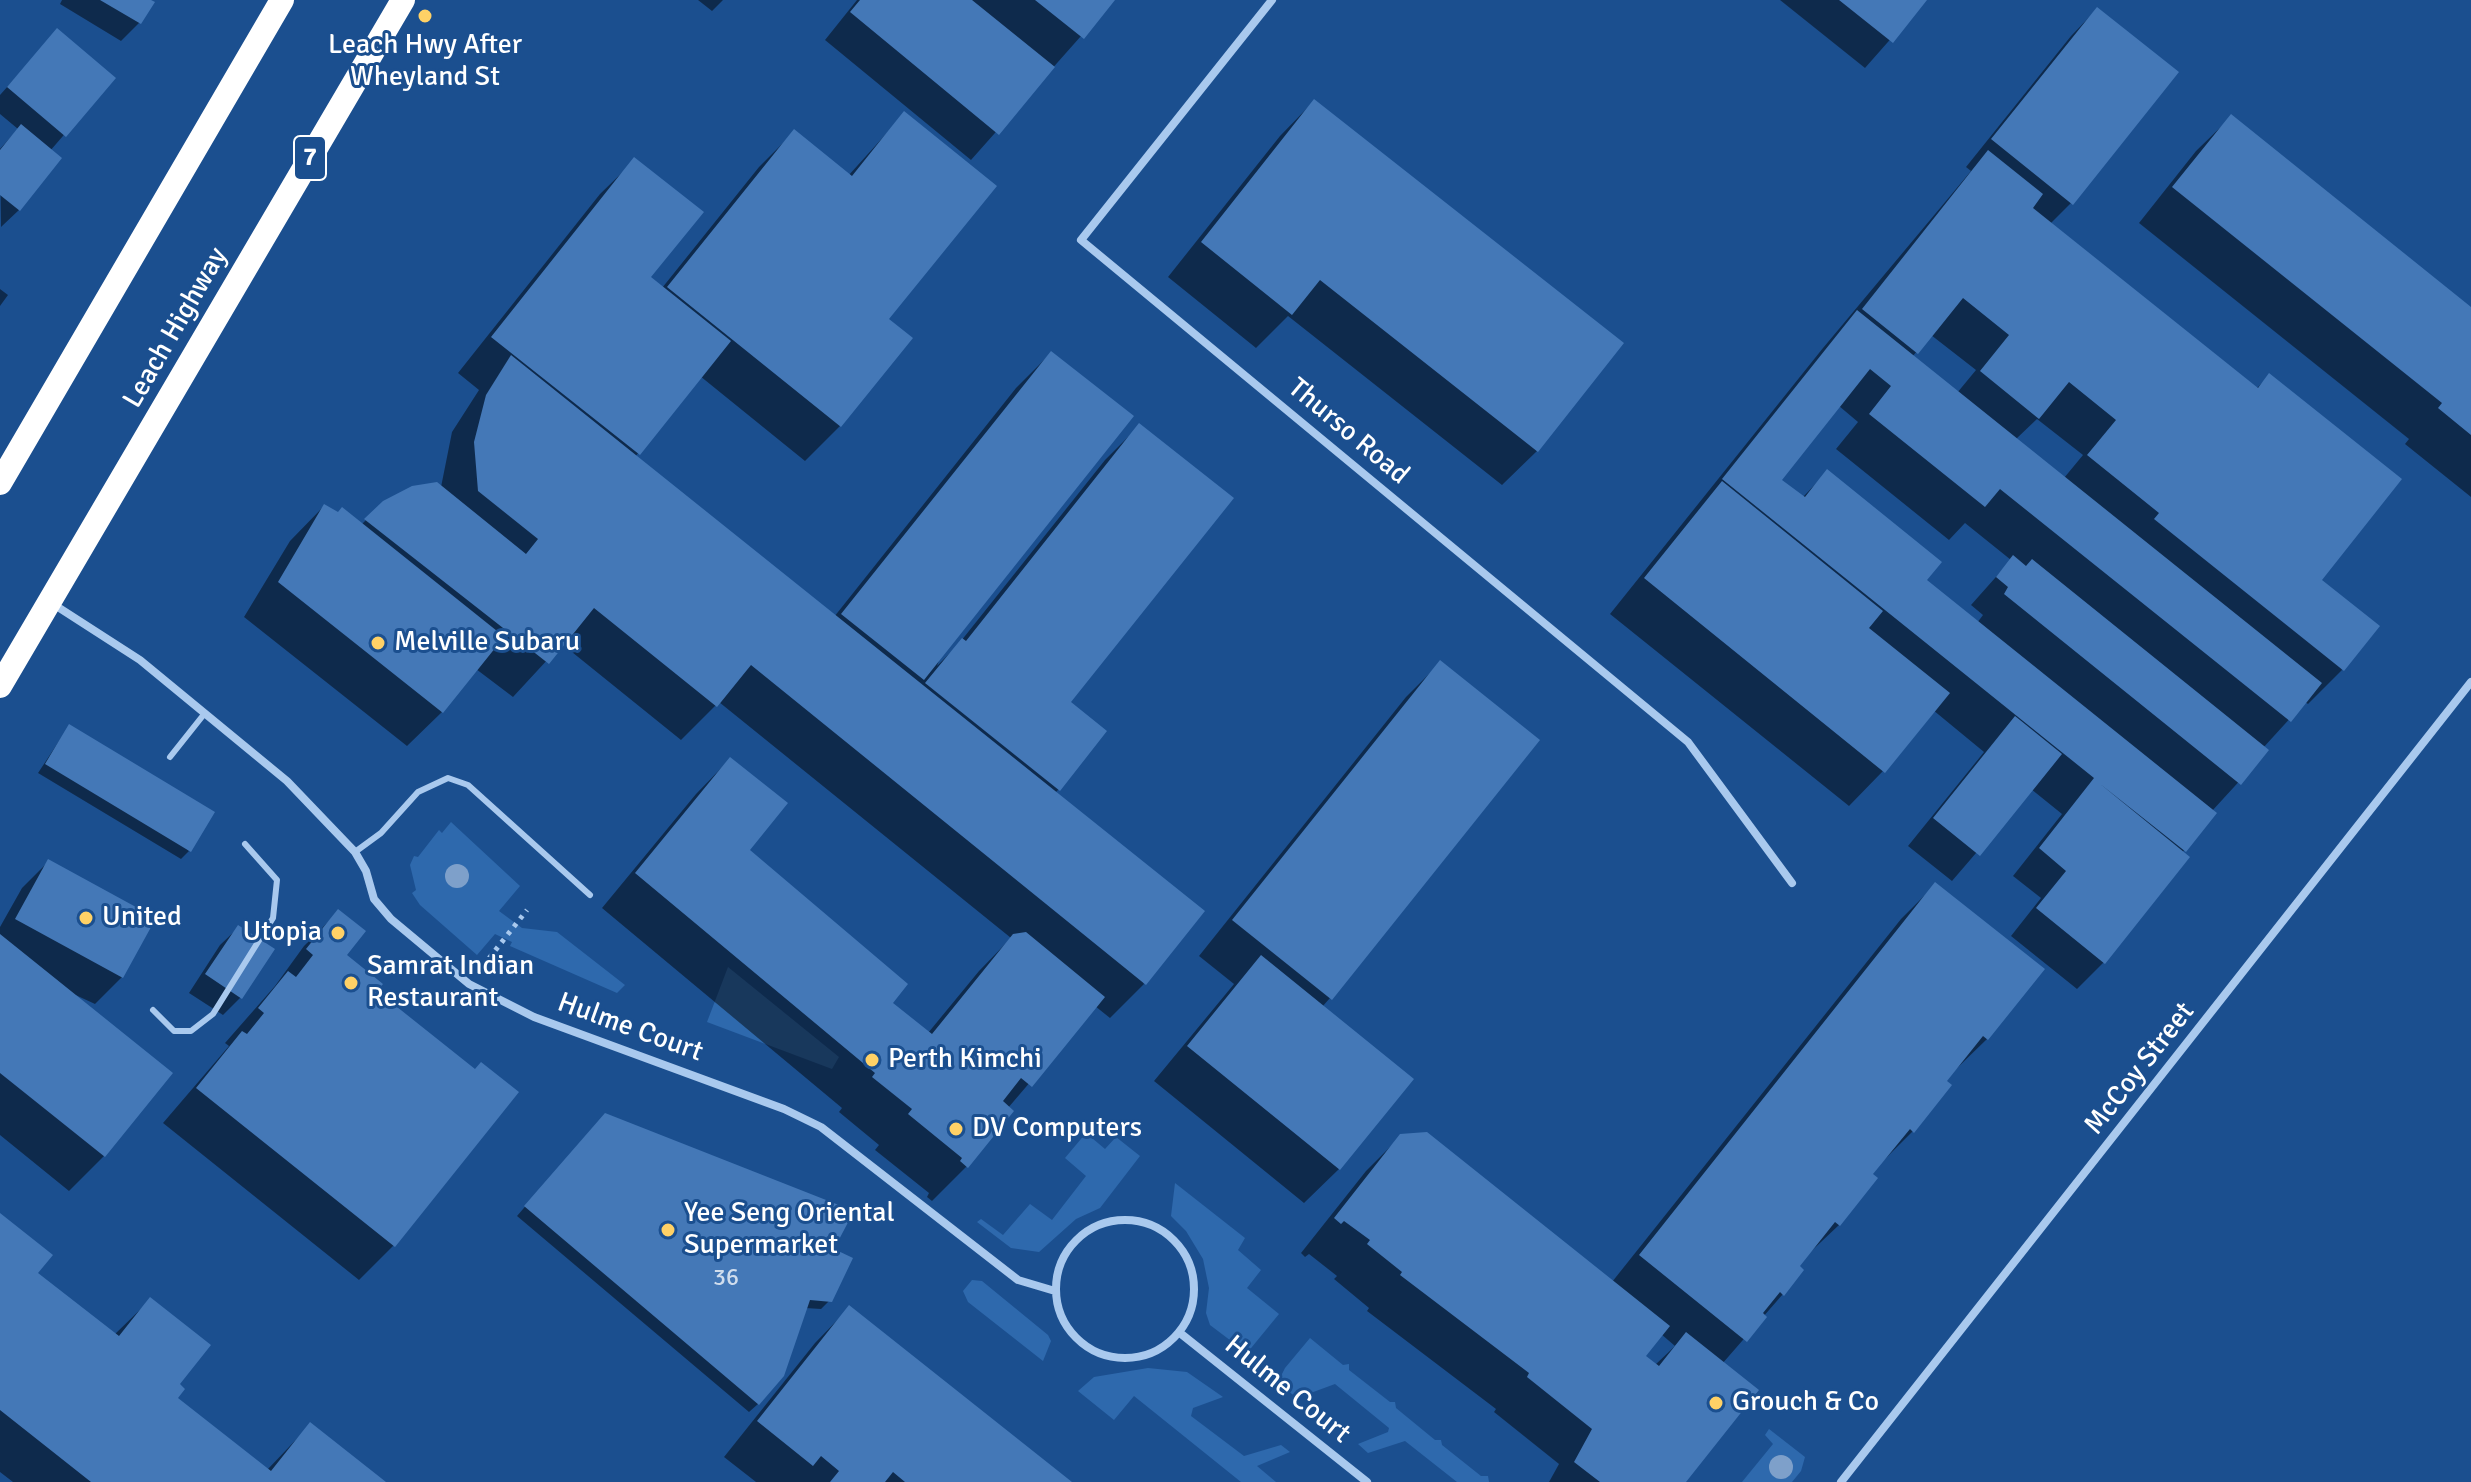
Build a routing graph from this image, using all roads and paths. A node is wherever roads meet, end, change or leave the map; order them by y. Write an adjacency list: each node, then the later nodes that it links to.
1 (282, 0): 4 (highway)
2 (403, 0): 5 (highway, Leach Highway / 7)
3 (1272, 0): 12 (street, Thurso Road)
4 (0, 483)
5 (50, 602): 7 (highway, Leach Highway / 7); 8 (street, Hulme Court)
6 (2471, 682): 20 (street, McCoy Street)
7 (0, 686)
8 (206, 711): 9 (lane); 11 (street, Hulme Court)
9 (170, 757)
10 (245, 844): 16 (lane)
11 (355, 852): 13 (lane); 17 (street, Hulme Court)
12 (1792, 883)
13 (590, 895)
14 (526, 911): 15 (path)
15 (482, 967)
16 (153, 1010)
17 (1055, 1291): 18 (street); 18 (street)
18 (1180, 1333): 19 (street, Hulme Court)
19 (1367, 1482)
20 (1841, 1482)

